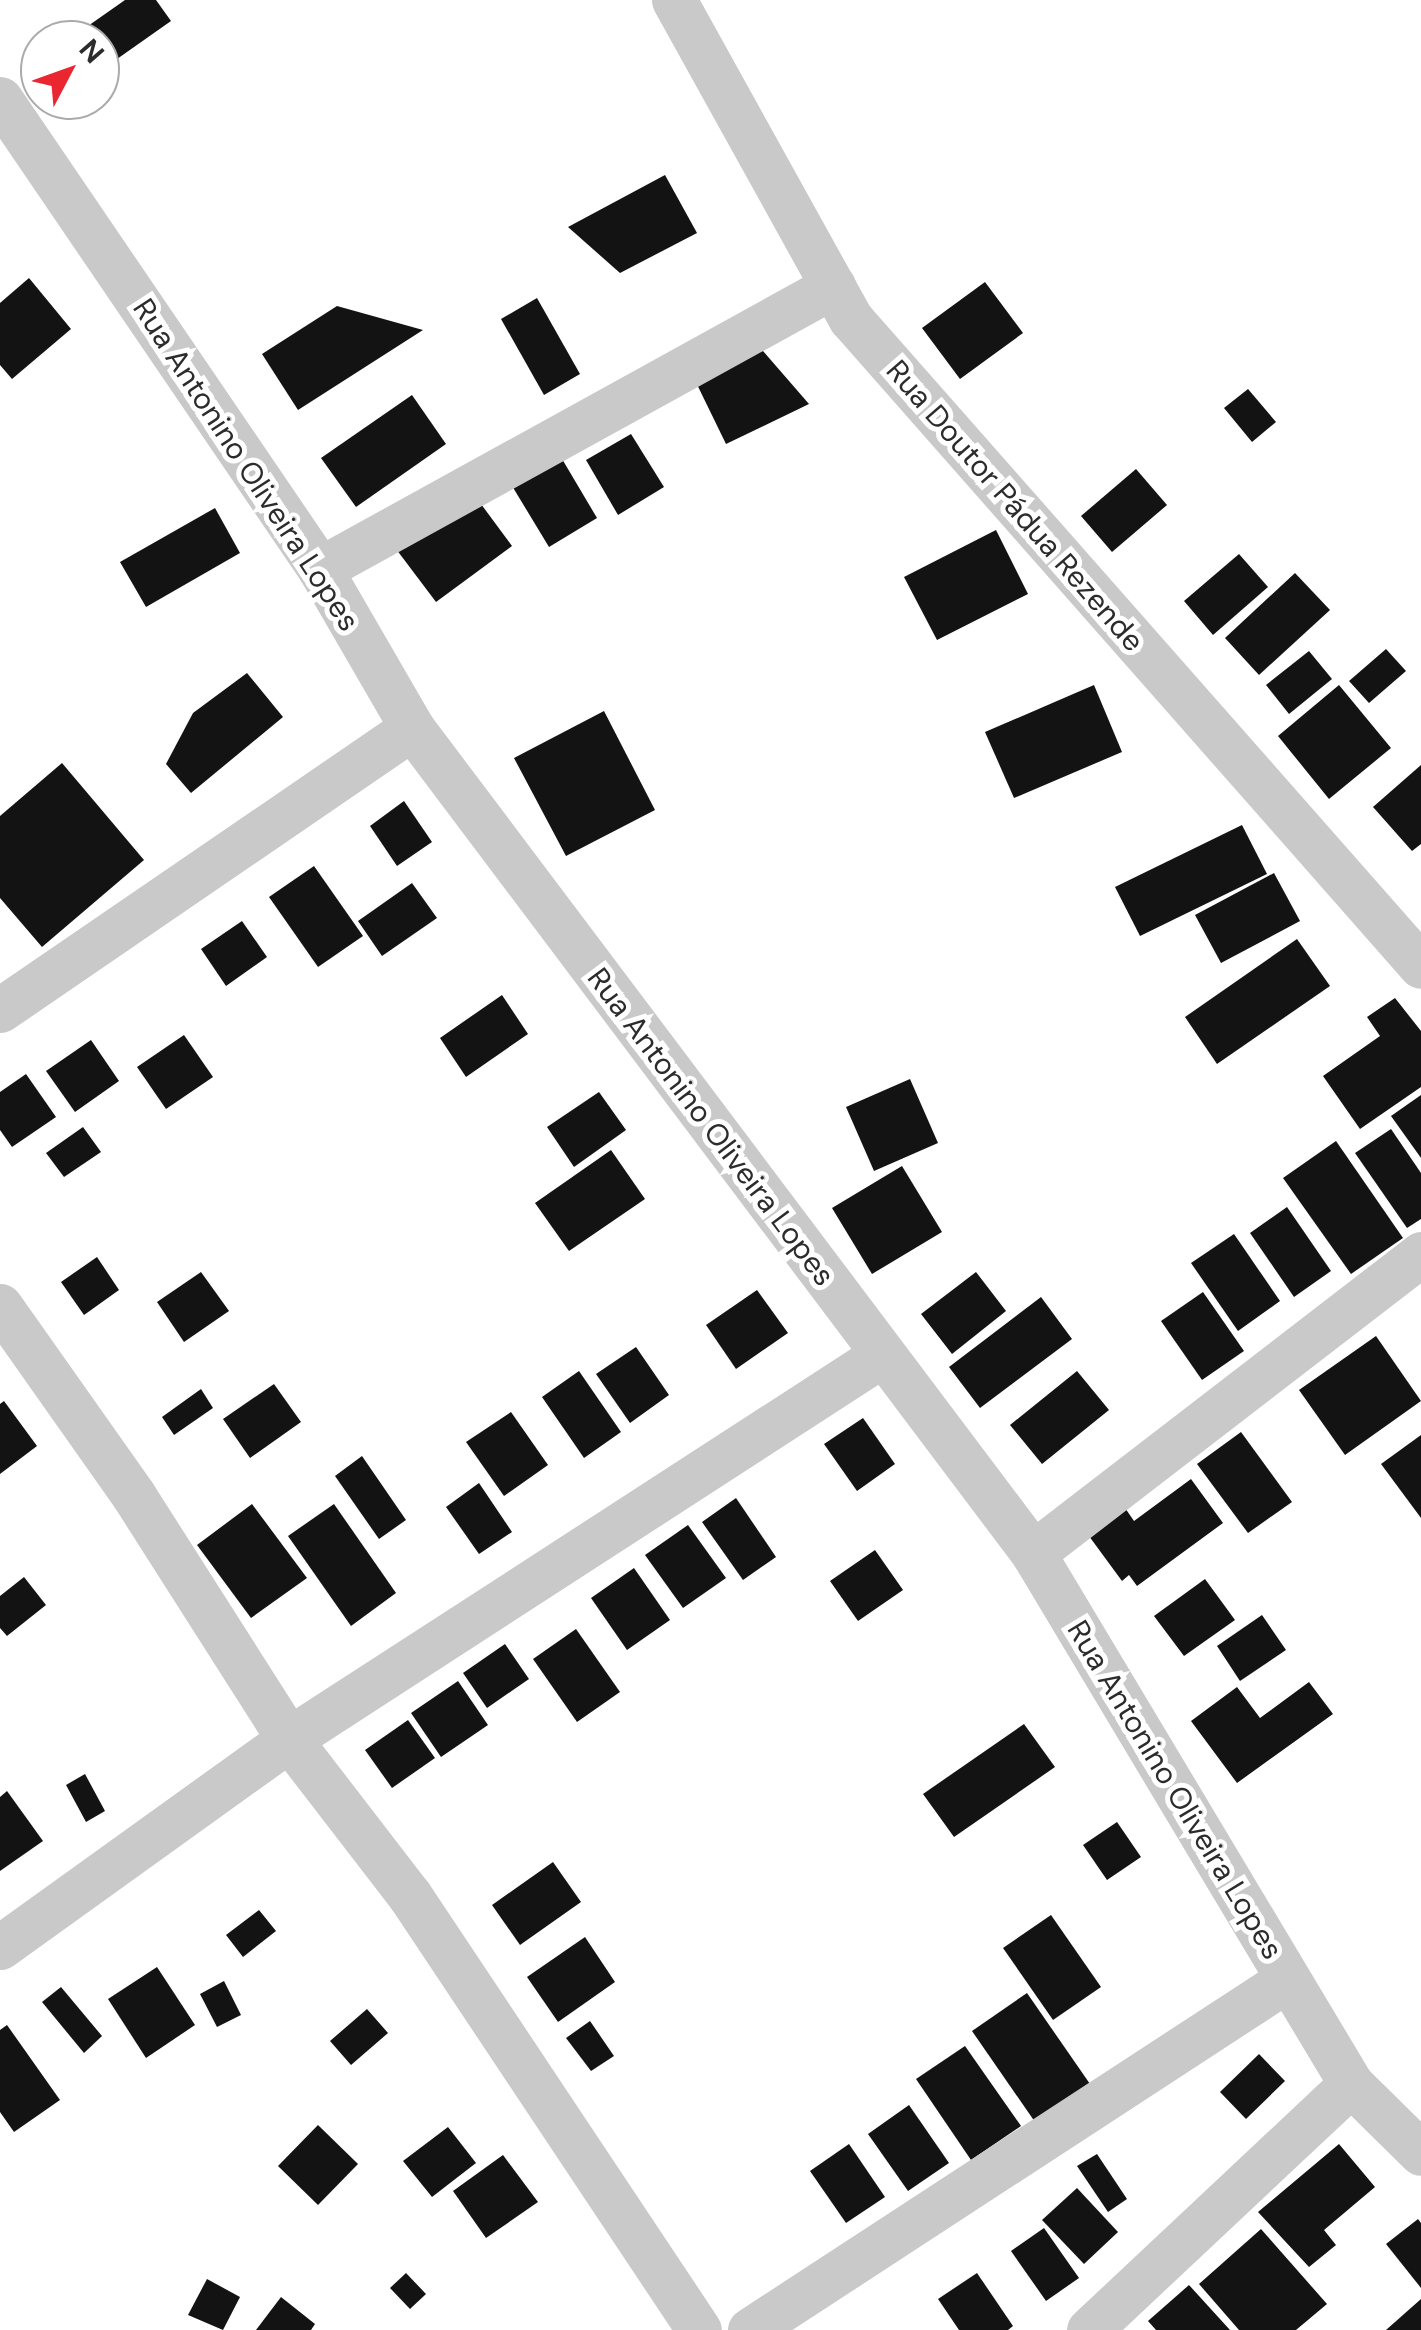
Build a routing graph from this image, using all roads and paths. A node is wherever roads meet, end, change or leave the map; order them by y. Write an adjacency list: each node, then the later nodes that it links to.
1 (674, 0): 3 (street, Rua Doutor Pádua Rezende)
2 (0, 98): 4 (street, Rua Antonino Oliveira Lopes)
3 (833, 286): 4 (street); 6 (street, Rua Doutor Pádua Rezende)
4 (320, 569): 5 (street, Rua Antonino Oliveira Lopes)
5 (412, 728): 7 (street); 10 (street, Rua Antonino Oliveira Lopes)
6 (1421, 966)
7 (0, 1010)
8 (1421, 1254): 11 (street)
9 (0, 1306): 12 (street)
10 (882, 1354): 11 (street, Rua Antonino Oliveira Lopes); 12 (street)
11 (1033, 1553): 14 (street, Rua Antonino Oliveira Lopes)
12 (288, 1740): 13 (street); 17 (street)
13 (0, 1946)
14 (1288, 1979): 15 (street, Rua Antonino Oliveira Lopes); 18 (street)
15 (1351, 2084): 16 (street, Rua Antonino Oliveira Lopes); 19 (street)
16 (1418, 2146)
17 (699, 2330)
18 (750, 2330)
19 (1089, 2330)

